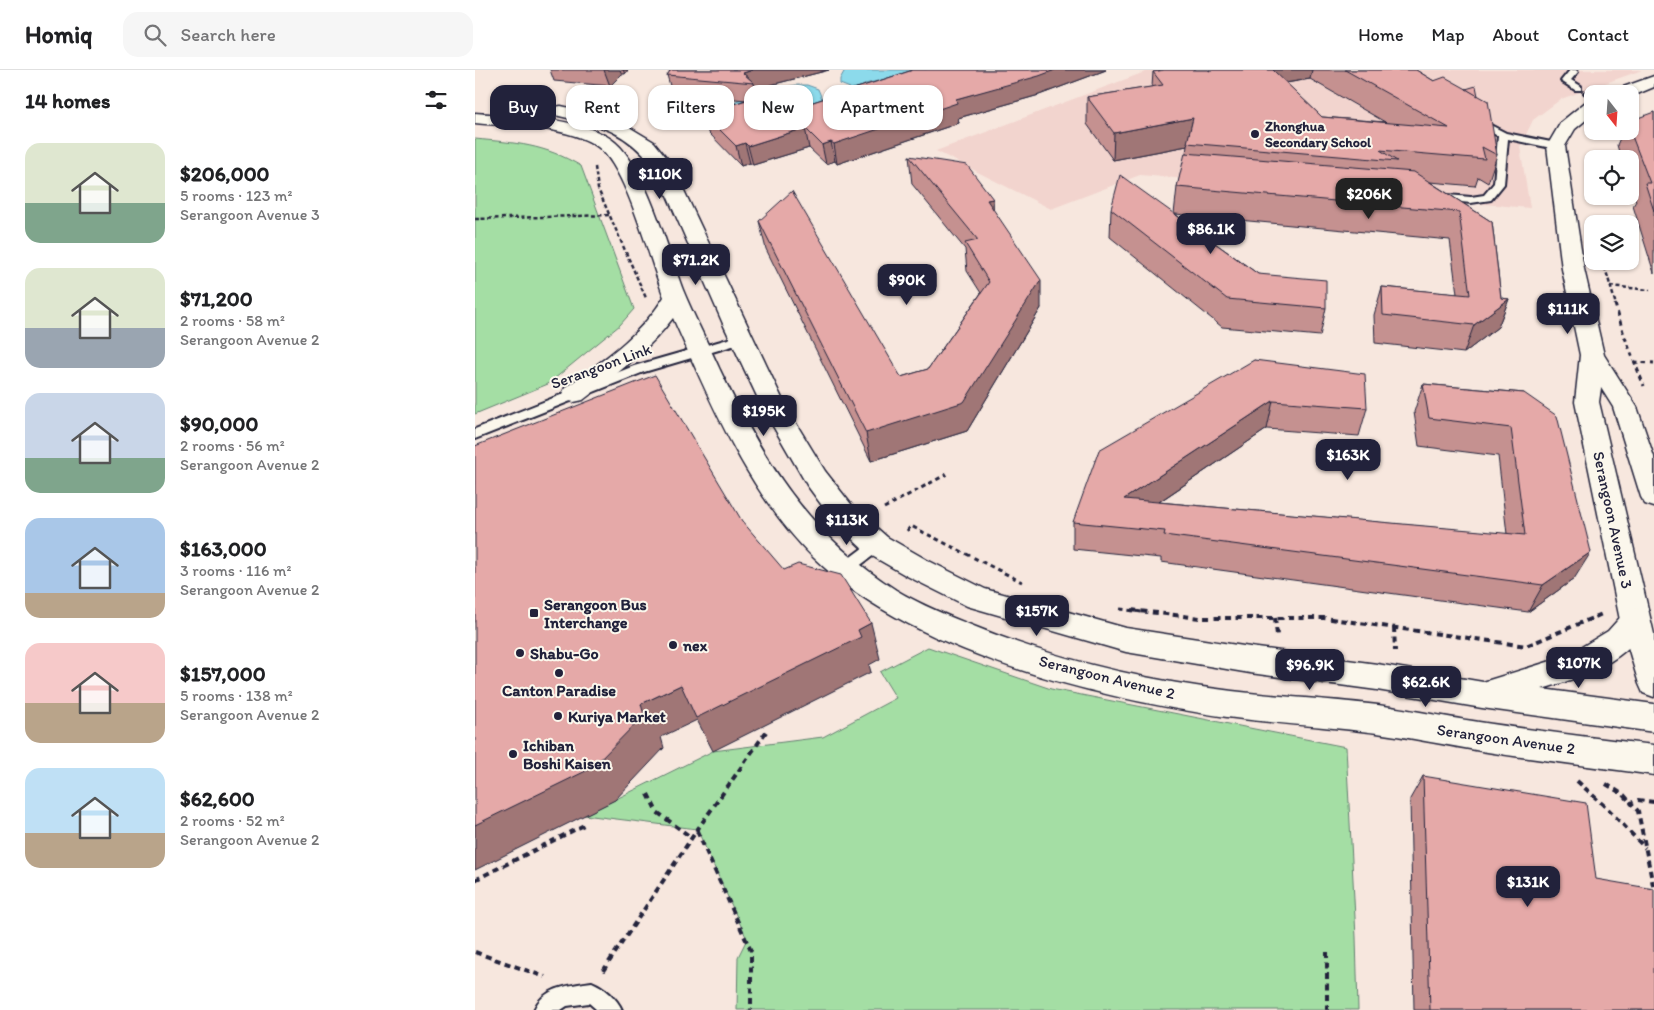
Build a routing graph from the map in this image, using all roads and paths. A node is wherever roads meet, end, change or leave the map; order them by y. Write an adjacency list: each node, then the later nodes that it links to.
1 (1573, 72): 4 (lane)
2 (1654, 81): 3 (main road)
3 (1639, 87)
4 (1578, 88)
5 (475, 104): 20 (main road)
6 (1584, 105): 10 (main road)
7 (1466, 115): 9 (lane)
8 (475, 118): 18 (main road, Serangoon Avenue 2)
9 (1503, 135): 10 (lane); 12 (lane)
10 (1556, 146): 22 (main road, Serangoon Avenue 3)
11 (592, 161): 13 (path)
12 (1423, 196)
13 (610, 215): 14 (path); 19 (path)
14 (475, 219)
15 (1606, 270): 16 (path)
16 (1610, 286): 17 (path); 23 (path)
17 (1651, 290)
18 (675, 297): 21 (main road, Serangoon Avenue 2); 25 (main road)
19 (645, 306)
20 (741, 339): 21 (lane, Serangoon Link); 31 (main road)
21 (700, 351): 25 (lane, Serangoon Link); 33 (main road, Serangoon Avenue 2)
22 (1592, 355): 29 (main road, Serangoon Avenue 3); 38 (main road, Serangoon Avenue 3)
23 (1634, 362): 24 (path); 26 (path)
24 (1654, 363)
25 (574, 394): 27 (lane, Serangoon Link)
26 (1647, 394)
27 (475, 434)
28 (947, 474): 30 (path)
29 (1654, 496)
30 (884, 508)
31 (844, 515): 33 (lane); 34 (main road)
32 (911, 526): 36 (path)
33 (808, 536): 35 (main road, Serangoon Avenue 2)
34 (877, 545): 35 (lane); 39 (main road)
35 (845, 569): 43 (main road, Serangoon Avenue 2)
36 (1023, 582)
37 (1116, 608): 38 (path)
38 (1621, 615): 40 (main road, Serangoon Avenue 3); 41 (main road)
39 (1377, 677): 41 (main road); 43 (main road)
40 (1654, 684)
41 (1482, 695): 42 (main road)
42 (1654, 718)
43 (1377, 720): 45 (main road, Serangoon Avenue 2)
44 (768, 729): 50 (path)
45 (1654, 760)
46 (1570, 774): 52 (path)
47 (648, 794): 51 (path)
48 (1654, 802): 52 (path)
49 (586, 824): 53 (path)
50 (697, 830): 51 (path); 61 (path)
51 (692, 838): 57 (path)
52 (1646, 849): 54 (path)
53 (475, 880)
54 (1654, 890)
55 (475, 952): 58 (path)
56 (1327, 952): 62 (path)
57 (600, 976)
58 (554, 980)
59 (544, 1010): 60 (lane)
60 (613, 1010)
61 (751, 1010)
62 (1327, 1010)

